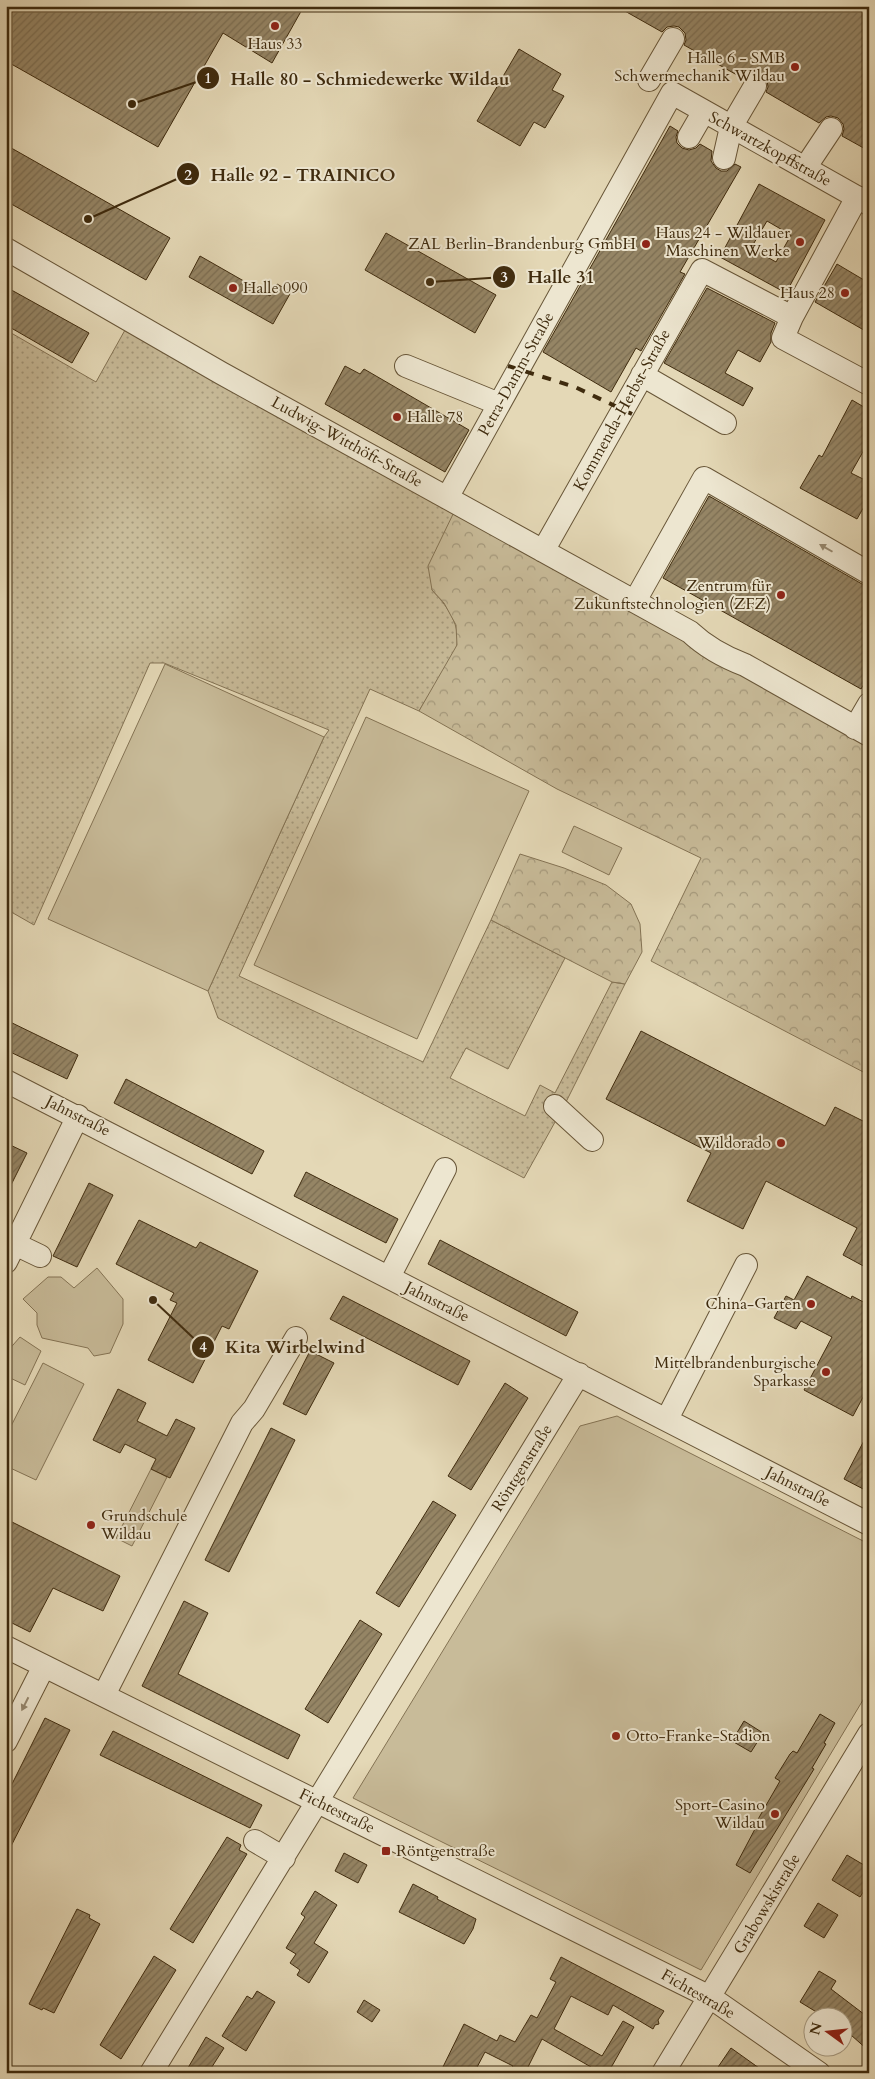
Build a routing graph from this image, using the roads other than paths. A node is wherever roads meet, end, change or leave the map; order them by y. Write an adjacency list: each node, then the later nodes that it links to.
1 (673, 39): 2 (street)
2 (649, 80)
3 (755, 86): 6 (street)
4 (672, 93): 5 (street, Schwartzkopffstraße); 17 (street, Petra-Damm-Straße)
5 (704, 111): 6 (street, Schwartzkopffstraße); 8 (street)
6 (731, 127): 9 (street); 10 (street, Schwartzkopffstraße)
7 (831, 129): 10 (street)
8 (689, 137)
9 (724, 158)
10 (805, 168): 11 (street, Schwartzkopffstraße)
11 (863, 201): 13 (street)
12 (6, 249): 19 (street, Ludwig-Witthöft-Straße)
13 (792, 317): 15 (street, Kommenda-Herbst-Straße); 16 (street)
14 (406, 366): 17 (street)
15 (642, 376): 18 (street); 20 (street, Kommenda-Herbst-Straße)
16 (869, 384)
17 (499, 404): 19 (street, Petra-Damm-Straße)
18 (725, 423)
19 (447, 498): 20 (street, Ludwig-Witthöft-Straße)
20 (543, 551): 22 (street, Ludwig-Witthöft-Straße)
21 (869, 573): 22 (street, one-way to 22)
22 (635, 601): 24 (street, Ludwig-Witthöft-Straße)
23 (869, 704): 24 (street)
24 (862, 731)
25 (6, 1080): 27 (street, Jahnstraße)
26 (555, 1106): 28 (street)
27 (78, 1116): 30 (street); 33 (street, Jahnstraße)
28 (592, 1140)
29 (445, 1168): 33 (street)
30 (11, 1253): 31 (street)
31 (40, 1256)
32 (746, 1265): 36 (street)
33 (389, 1277): 35 (street, Jahnstraße)
34 (296, 1338): 40 (street)
35 (579, 1374): 36 (street, Jahnstraße); 43 (street, Röntgenstraße)
36 (667, 1419): 37 (street, Jahnstraße)
37 (869, 1524)
38 (6, 1647): 39 (street, Fichtestraße)
39 (44, 1666): 40 (street, Fichtestraße); 42 (street, one-way to 42)
40 (104, 1695): 43 (street, Fichtestraße)
41 (869, 1734): 46 (street, Grabowskistraße)
42 (6, 1741)
43 (318, 1802): 45 (street, Röntgenstraße); 46 (street, Fichtestraße)
44 (255, 1841): 45 (street)
45 (284, 1858): 47 (street, Röntgenstraße)
46 (710, 1997): 48 (street, Grabowskistraße); 49 (street, Fichtestraße)
47 (152, 2073)
48 (663, 2073)
49 (819, 2073)

